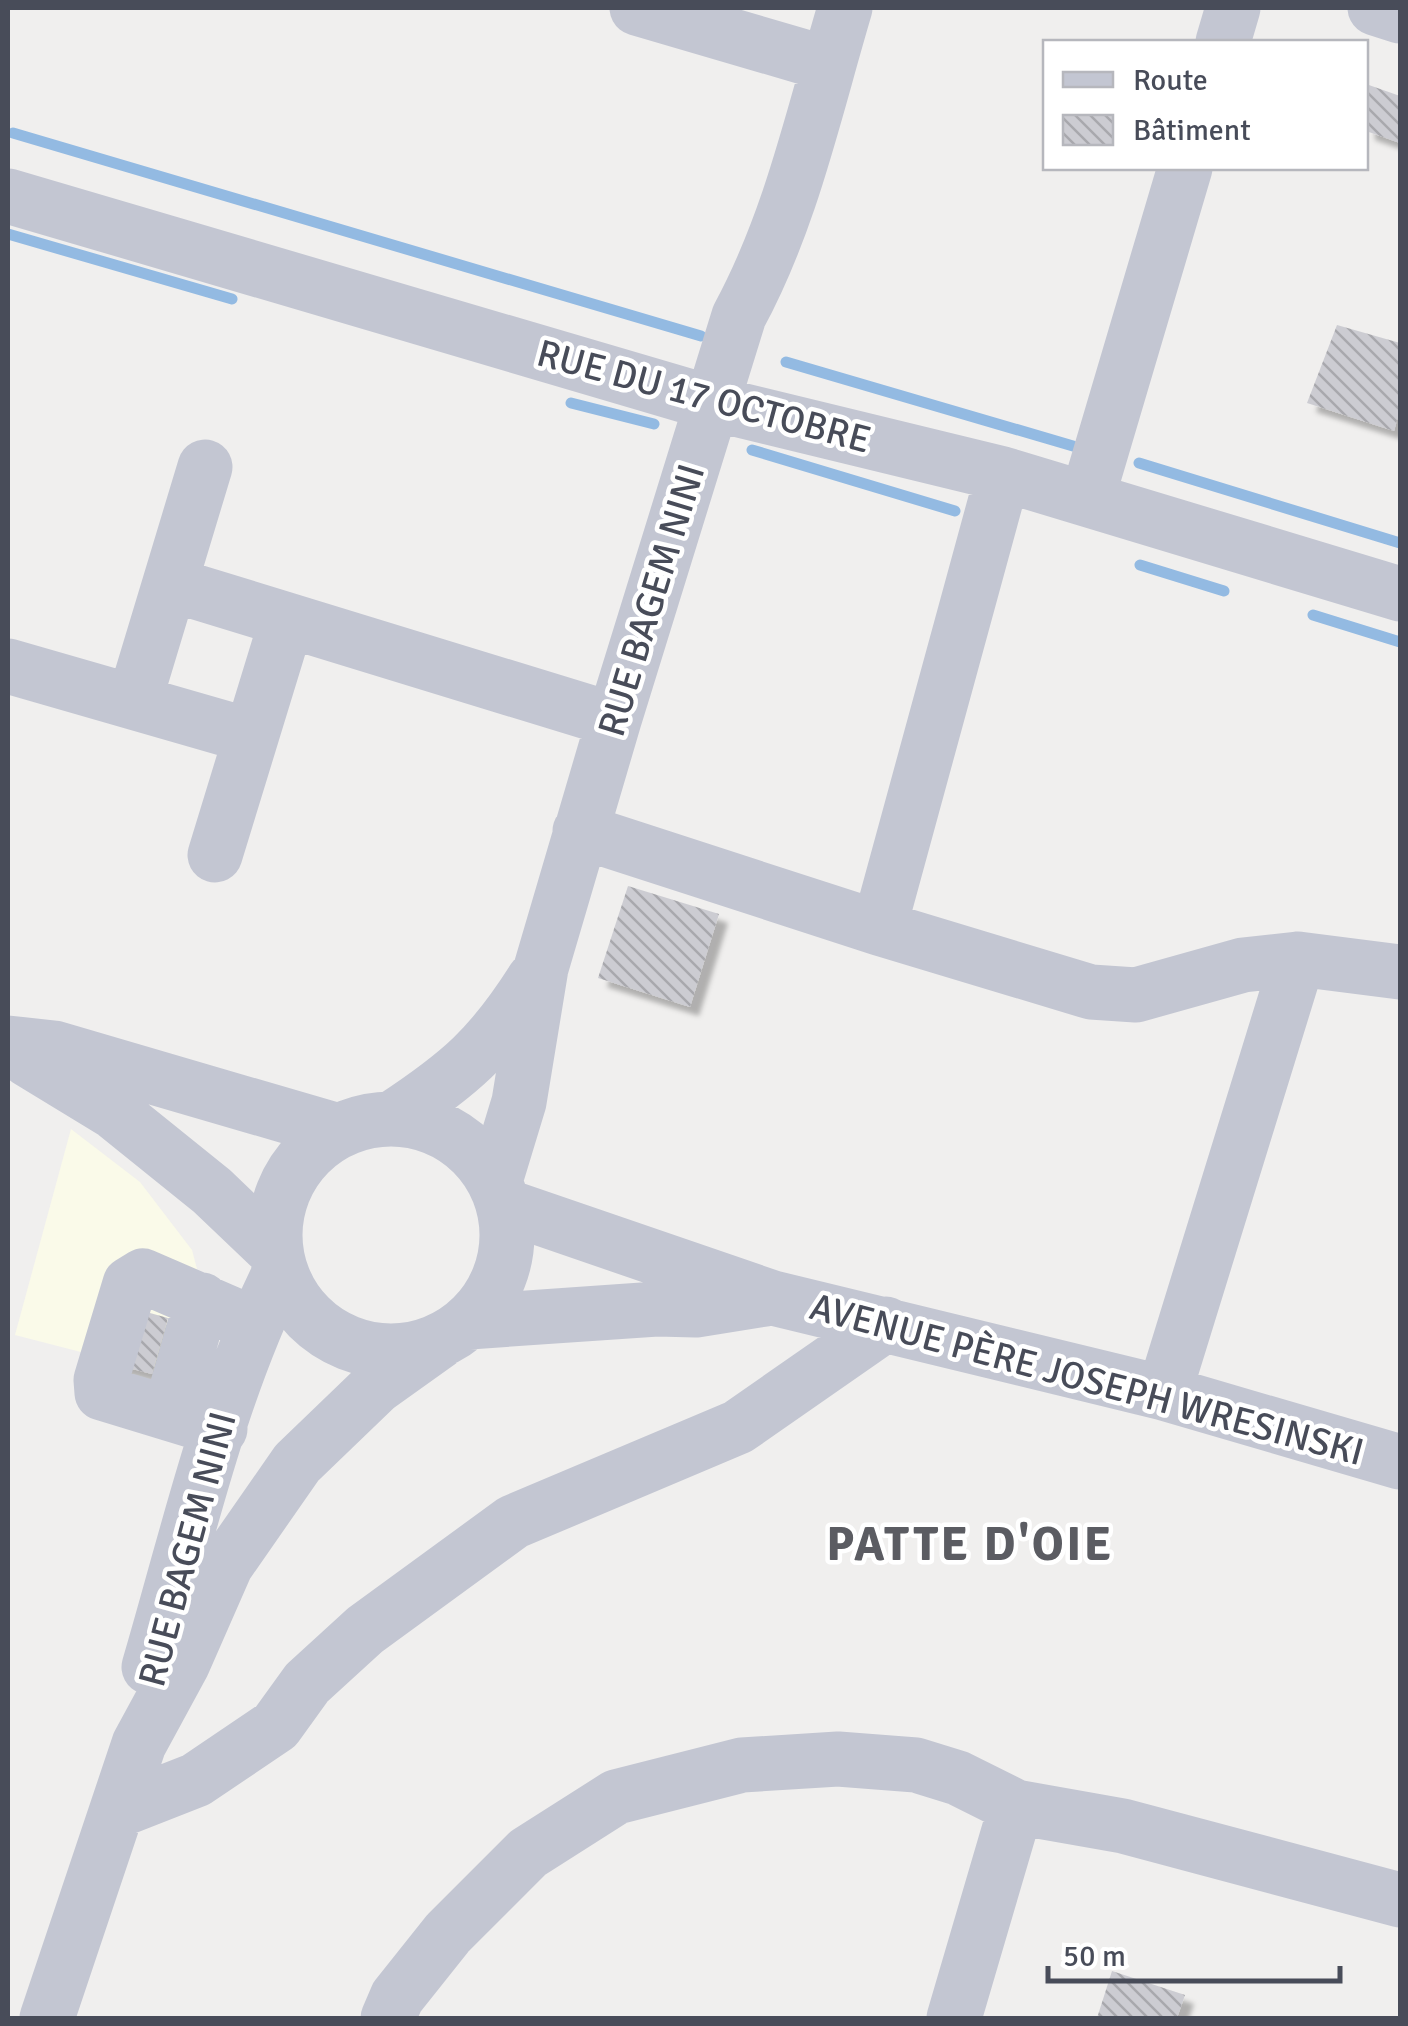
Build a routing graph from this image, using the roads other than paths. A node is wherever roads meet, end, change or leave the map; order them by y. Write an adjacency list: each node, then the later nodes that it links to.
1 (637, 8): 7 (street)
2 (845, 8): 7 (street, RUE BAGEM NINI)
3 (1233, 8): 6 (street)
4 (1374, 8): 5 (street)
5 (1400, 16)
6 (1223, 40)
7 (828, 64): 10 (street, RUE BAGEM NINI)
8 (1185, 170): 13 (street)
9 (8, 196): 10 (street, RUE DU 17 OCTOBRE)
10 (711, 403): 12 (street, RUE DU 17 OCTOBRE); 19 (street, RUE BAGEM NINI)
11 (206, 467): 14 (street)
12 (1002, 474): 13 (street, RUE DU 17 OCTOBRE); 23 (street)
13 (1087, 499): 15 (street, RUE DU 17 OCTOBRE)
14 (170, 584): 16 (street); 18 (street)
15 (1400, 594)
16 (287, 620): 19 (street); 20 (street)
17 (8, 666): 18 (street)
18 (134, 702): 20 (street)
19 (614, 720): 21 (street, RUE BAGEM NINI)
20 (251, 736): 22 (street)
21 (580, 832): 23 (street); 25 (street, RUE BAGEM NINI)
22 (215, 855)
23 (880, 928): 24 (street)
24 (1298, 959): 26 (street); 37 (street)
25 (541, 968): 28 (street, RUE BAGEM NINI); 30 (street, RUE BAGEM NINI)
26 (1400, 972)
27 (8, 1045): 29 (street); 31 (street)
28 (393, 1118): 29 (street); 30 (street)
29 (338, 1131): 31 (street)
30 (500, 1194): 32 (street, AVENUE PÈRE JOSEPH WRESINSKI); 36 (street)
31 (277, 1261): 34 (street, RUE BAGEM NINI); 36 (street)
32 (772, 1298): 35 (street, AVENUE PÈRE JOSEPH WRESINSKI); 36 (street, AVENUE PÈRE JOSEPH WRESINSKI)
33 (202, 1300): 34 (street); 38 (street); 38 (street)
34 (254, 1324): 38 (street, RUE BAGEM NINI)
35 (886, 1324): 37 (street, AVENUE PÈRE JOSEPH WRESINSKI); 42 (street)
36 (454, 1331): 40 (street, RUE BAGEM NINI)
37 (1164, 1393): 39 (street, AVENUE PÈRE JOSEPH WRESINSKI)
38 (195, 1421): 40 (street, RUE BAGEM NINI)
39 (1400, 1462)
40 (140, 1744): 42 (street)
41 (1016, 1807): 43 (street); 45 (street); 46 (street)
42 (117, 1810): 44 (street)
43 (1400, 1900)
44 (46, 2018)
45 (388, 2018)
46 (954, 2018)

